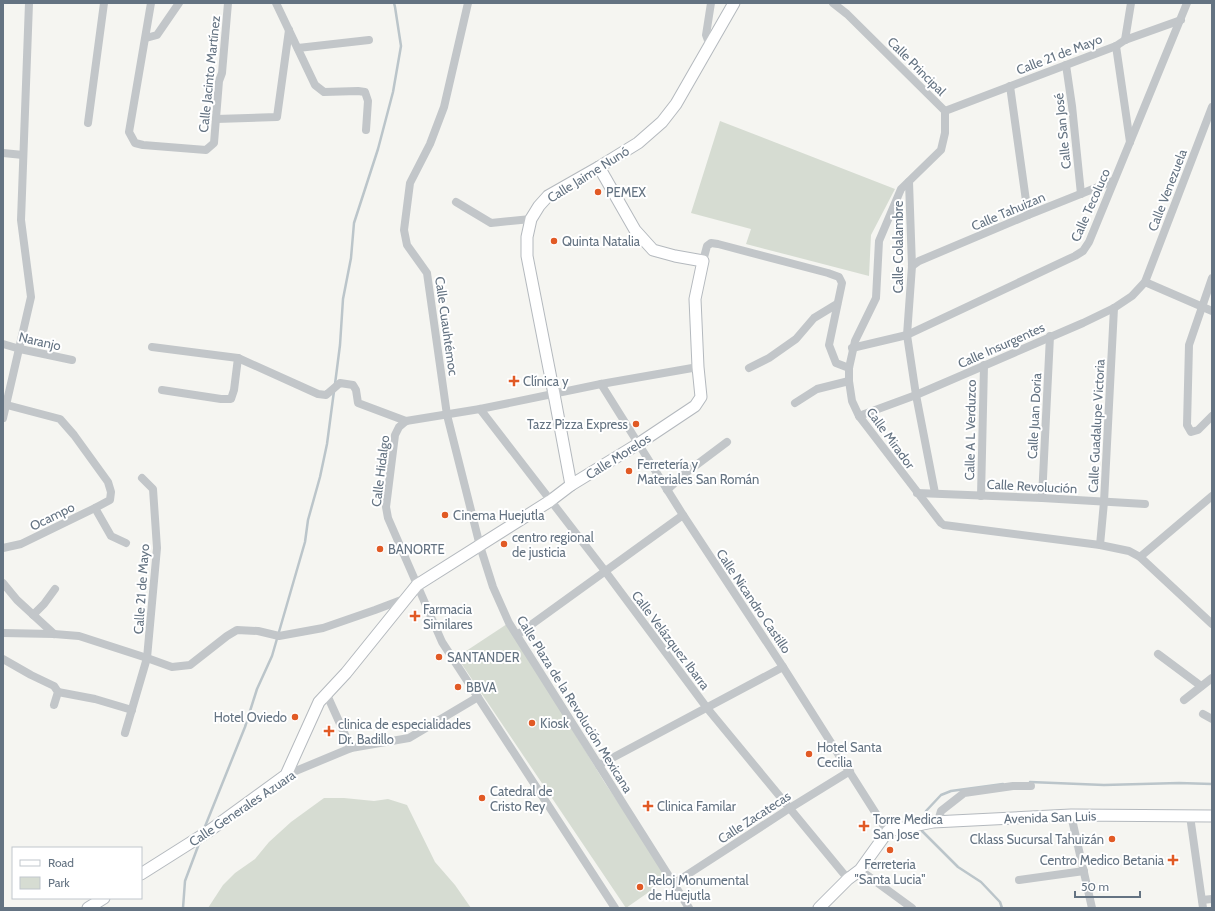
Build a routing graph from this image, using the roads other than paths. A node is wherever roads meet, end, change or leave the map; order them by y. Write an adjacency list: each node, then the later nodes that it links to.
1 (29, 3): 30 (street)
2 (104, 3): 26 (street)
3 (151, 3): 15 (street)
4 (179, 3): 15 (street)
5 (228, 3): 25 (street, Calle Jacinto Martínez)
6 (276, 3): 14 (street)
7 (468, 3): 67 (street, Calle Cuauhtémoc)
8 (711, 3): 18 (street)
9 (734, 3): 18 (main road, Calle Jaime Nunó)
10 (833, 3): 24 (street, Calle Principal)
11 (1131, 3): 17 (street)
12 (1187, 3): 13 (street, Calle Tecoluco)
13 (1181, 20): 17 (street, Calle 21 de Mayo); 28 (street, Calle Tecoluco)
14 (289, 29): 20 (street); 25 (street)
15 (146, 38): 25 (street, Calle Jacinto Martínez)
16 (369, 40): 20 (street)
17 (1125, 40): 19 (street, Calle 21 de Mayo)
18 (710, 46): 31 (main road, Calle Jaime Nunó)
19 (1116, 46): 21 (street, Calle 21 de Mayo); 28 (street)
20 (298, 48): 27 (street)
21 (1066, 65): 22 (street, Calle 21 de Mayo); 34 (street, Calle San José)
22 (1010, 86): 24 (street, Calle 21 de Mayo); 36 (street)
23 (1212, 107): 42 (street, Calle Venezuela)
24 (945, 111): 33 (street, Calle Principal)
25 (216, 119)
26 (88, 123)
27 (366, 130)
28 (1130, 142): 32 (street, Calle Tecoluco)
29 (3, 153): 30 (street)
30 (23, 155): 52 (street)
31 (599, 167): 37 (main road, Calle Jaime Nunó); 38 (main road)
32 (1114, 181): 34 (street, Calle Tahuizan); 47 (street, Calle Tecoluco)
33 (909, 182): 39 (street, Calle Principal); 40 (street, Calle Colalambre)
34 (1081, 194): 36 (street, Calle Tahuizan)
35 (456, 202): 37 (street)
36 (1028, 215): 40 (street, Calle Tahuizan)
37 (531, 219): 62 (main road, Calle Jaime Nunó)
38 (703, 261): 43 (street); 56 (main road, Calle Morelos)
39 (878, 262): 51 (street, Calle Mirador)
40 (912, 266): 47 (street, Calle Colalambre)
41 (1212, 278): 44 (street)
42 (1145, 282): 44 (street); 45 (street, Calle Insurgentes)
43 (837, 304): 57 (street); 58 (street)
44 (1201, 307): 46 (street); 69 (street)
45 (1114, 308): 48 (street, Calle Insurgentes); 83 (street, Calle Guadalupe Victoria)
46 (1212, 311)
47 (907, 335): 51 (street, Calle Tecoluco); 63 (street, Calle Colalambre)
48 (1050, 336): 55 (street, Calle Insurgentes); 81 (street, Calle Juan Doria)
49 (3, 344): 52 (street, Naranjo)
50 (152, 347): 53 (street)
51 (852, 348): 58 (street, Calle Mirador)
52 (20, 349): 54 (street, Naranjo); 65 (street)
53 (238, 358): 61 (street); 71 (street)
54 (72, 360)
55 (984, 365): 63 (street, Calle Insurgentes); 79 (street, Calle A L Verduzco)
56 (698, 367): 60 (street); 73 (main road, Calle Morelos)
57 (749, 368)
58 (849, 368): 59 (street, Calle Mirador)
59 (849, 381): 64 (street); 68 (street, Calle Mirador)
60 (601, 384): 62 (street); 73 (street, Calle Nicandro Castillo)
61 (162, 390)
62 (554, 394): 66 (street); 75 (main road, Calle Jaime Nunó)
63 (916, 395): 68 (street, Calle Insurgentes); 78 (street, Calle Colalambre)
64 (795, 402)
65 (4, 404): 70 (street); 85 (street, Ocampo)
66 (480, 410): 67 (street); 82 (street, Calle Velázquez Ibarra)
67 (447, 415): 71 (street); 89 (street, Calle Cuauhtémoc)
68 (859, 416): 77 (street, Calle Mirador)
69 (1212, 416)
70 (3, 418)
71 (406, 421): 94 (street, Calle Hidalgo)
72 (727, 442): 76 (street)
73 (638, 444): 75 (main road, Calle Morelos); 76 (street, Calle Nicandro Castillo)
74 (142, 478): 103 (street, Calle 21 de Mayo)
75 (571, 485): 82 (main road, Calle Morelos)
76 (667, 490): 86 (street, Calle Nicandro Castillo)
77 (917, 493): 78 (street, Calle Revolución); 88 (street, Calle Mirador)
78 (935, 493): 79 (street, Calle Revolución)
79 (981, 496): 81 (street, Calle Revolución)
80 (1212, 496): 91 (street)
81 (1042, 498): 83 (street, Calle Revolución)
82 (550, 501): 89 (main road, Calle Morelos); 92 (street, Calle Velázquez Ibarra)
83 (1104, 502): 84 (street, Calle Revolución); 88 (street, Calle Guadalupe Victoria)
84 (1145, 504)
85 (95, 508): 87 (street); 90 (street, Ocampo)
86 (683, 515): 92 (street); 105 (street, Calle Nicandro Castillo)
87 (126, 543)
88 (1100, 545): 91 (street)
89 (480, 546): 94 (main road, Calle Morelos); 101 (street, Calle Plaza de la Revolución Mexicana)
90 (3, 548)
91 (1140, 557): 98 (street)
92 (605, 572): 101 (street); 113 (street, Calle Velázquez Ibarra)
93 (3, 583): 97 (street)
94 (417, 585): 96 (main road, Calle Morelos); 110 (street, Calle Hidalgo)
95 (55, 589): 97 (street)
96 (404, 599): 103 (street); 109 (main road, Calle Morelos)
97 (32, 615): 100 (street)
98 (1212, 624)
99 (3, 633): 100 (street)
100 (54, 634): 103 (street)
101 (517, 635): 119 (street, Calle Plaza de la Revolución Mexicana)
102 (1158, 654): 107 (street)
103 (147, 658): 114 (street, Calle 21 de Mayo)
104 (3, 659): 108 (street)
105 (784, 667): 113 (street); 120 (street, Calle Nicandro Castillo)
106 (1212, 678): 107 (street)
107 (1202, 686): 111 (street)
108 (58, 692): 112 (street); 114 (street)
109 (327, 695): 118 (street); 121 (main road, Calle Morelos)
110 (478, 697): 118 (street, Calle Generales Azuara); 139 (street, Calle Hidalgo)
111 (1184, 700)
112 (54, 706)
113 (707, 708): 119 (street); 123 (street, Calle Velázquez Ibarra)
114 (132, 710): 117 (street, Calle 21 de Mayo)
115 (1203, 714): 116 (street)
116 (1212, 719)
117 (125, 733)
118 (351, 748): 121 (street, Calle Generales Azuara)
119 (599, 765): 134 (street, Calle Plaza de la Revolución Mexicana)
120 (850, 772): 123 (street, Calle Zacatecas); 128 (street, Calle Nicandro Castillo)
121 (286, 775): 131 (main road, Calle Generales Azuara)
122 (1031, 786): 127 (street)
123 (790, 808): 132 (street, Calle Velázquez Ibarra); 134 (street, Calle Zacatecas)
124 (1071, 815): 125 (main road, Avenida San Luis); 127 (main road, Avenida San Luis); 130 (street)
125 (1190, 816): 126 (main road, Avenida San Luis); 137 (street)
126 (1212, 816)
127 (936, 822): 128 (main road, Avenida San Luis)
128 (888, 831): 129 (main road)
129 (860, 870): 132 (main road); 142 (street)
130 (1084, 871): 133 (street); 143 (street)
131 (142, 873)
132 (848, 879): 141 (main road)
133 (1019, 880)
134 (673, 884): 140 (street, Calle Plaza de la Revolución Mexicana)
135 (102, 899): 138 (main road)
136 (1212, 899): 137 (street)
137 (1203, 904)
138 (88, 908)
139 (615, 908)
140 (689, 908)
141 (819, 908)
142 (912, 908)
143 (1092, 908)

